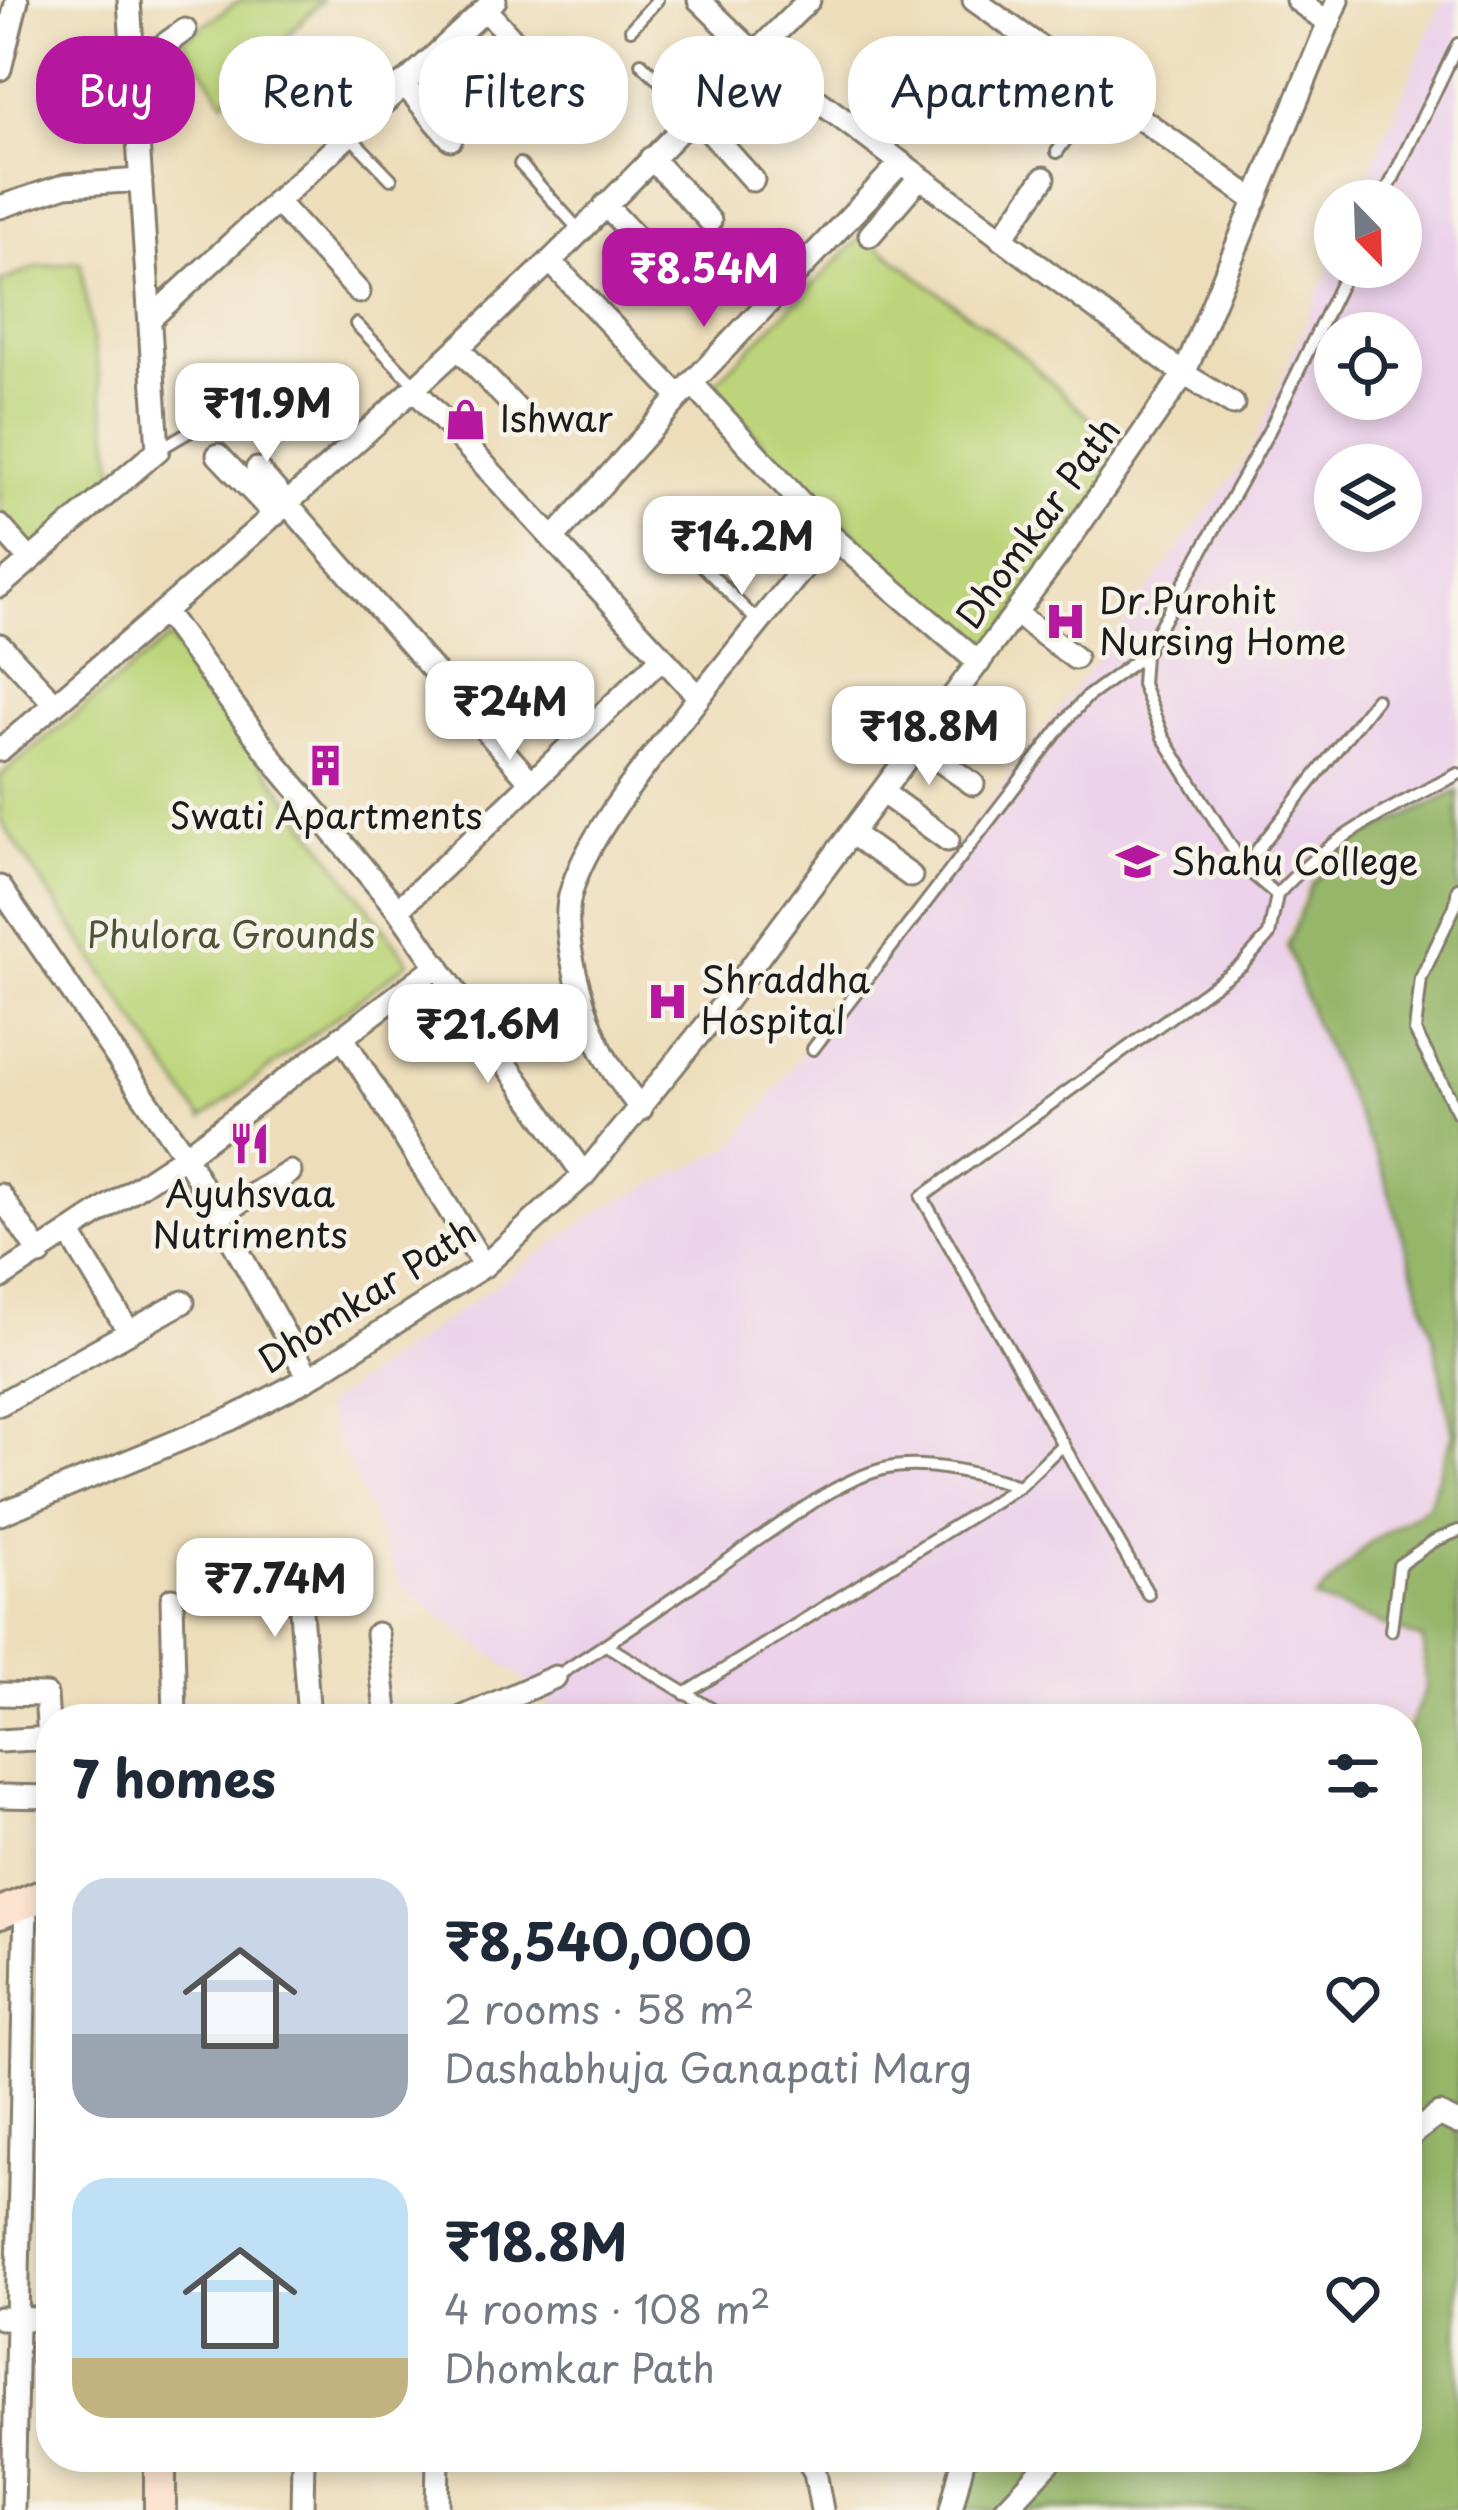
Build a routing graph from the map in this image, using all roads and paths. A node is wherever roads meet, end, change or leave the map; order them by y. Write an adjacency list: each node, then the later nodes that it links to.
1 (17, 0): 21 (street)
2 (129, 0): 13 (street)
3 (657, 0): 11 (lane)
4 (699, 0): 16 (street)
5 (809, 0): 17 (street)
6 (974, 0): 18 (street)
7 (1297, 0): 10 (street)
8 (1339, 0): 10 (street, Dhomkar Path)
9 (490, 4): 15 (street); 23 (street)
10 (1329, 23): 45 (street, Dhomkar Path)
11 (631, 29)
12 (184, 30): 14 (street)
13 (131, 36)
14 (176, 36)
15 (515, 36)
16 (736, 36)
17 (772, 36)
18 (1025, 36)
19 (1458, 44): 43 (lane)
20 (641, 63): 22 (lane)
21 (0, 69)
22 (652, 74)
23 (403, 83): 24 (street); 25 (street)
24 (395, 90)
25 (419, 101)
26 (824, 106): 37 (street)
27 (1156, 129): 45 (street)
28 (138, 144): 41 (street)
29 (336, 144): 44 (street)
30 (358, 144): 40 (lane)
31 (665, 144): 35 (street)
32 (720, 144): 42 (street)
33 (1064, 144): 34 (lane)
34 (1058, 152)
35 (651, 158): 46 (street); 48 (street)
36 (520, 164): 49 (lane)
37 (900, 164): 38 (street); 61 (street)
38 (919, 178): 50 (street); 51 (street)
39 (1044, 178): 51 (street)
40 (392, 179)
41 (141, 180): 47 (street); 56 (street)
42 (753, 180)
43 (1392, 180)
44 (276, 201): 55 (street); 56 (street)
45 (1256, 201): 59 (street, Dhomkar Path)
46 (605, 206): 49 (street); 53 (street)
47 (0, 208)
48 (710, 221)
49 (580, 231): 52 (street)
50 (870, 235)
51 (1001, 239): 59 (street)
52 (550, 261): 58 (street); 61 (street)
53 (664, 267)
54 (1339, 288): 79 (lane)
55 (359, 292)
56 (151, 318): 65 (street)
57 (356, 324): 60 (lane)
58 (458, 348): 60 (street); 64 (street)
59 (1184, 374): 63 (street); 76 (street, Dhomkar Path)
60 (416, 388): 68 (street); 71 (street)
61 (686, 390): 70 (street); 71 (street)
62 (225, 402): 65 (lane)
63 (1232, 404)
64 (526, 419)
65 (158, 450): 73 (street)
66 (218, 455): 68 (street)
67 (257, 469): 68 (street)
68 (281, 509): 75 (street); 89 (street)
69 (0, 526): 73 (street)
70 (830, 535): 77 (street); 82 (street)
71 (553, 539): 80 (street)
72 (692, 554): 77 (lane)
73 (30, 560): 74 (street)
74 (0, 586)
75 (165, 613): 85 (street); 100 (street)
76 (1015, 613): 81 (street); 82 (street, Dhomkar Path)
77 (759, 622): 83 (street)
78 (0, 645): 85 (street)
79 (1144, 656): 95 (lane); 103 (lane)
80 (662, 657): 83 (street); 89 (street)
81 (1075, 658)
82 (979, 663): 86 (street, Dhomkar Path)
83 (699, 697): 104 (street)
84 (1376, 699): 95 (lane)
85 (55, 704): 87 (street)
86 (917, 745): 90 (street); 92 (street, Dhomkar Path)
87 (0, 750)
88 (1456, 774): 91 (lane); 99 (lane)
89 (531, 782): 100 (street)
90 (973, 784)
91 (1458, 789)
92 (882, 792): 93 (street, Dhomkar Path); 94 (street)
93 (851, 833): 96 (street); 104 (street, Dhomkar Path)
94 (948, 840)
95 (1244, 867): 99 (lane)
96 (911, 876)
97 (0, 887): 106 (street)
98 (1458, 888): 105 (lane)
99 (1277, 895): 119 (lane)
100 (398, 910): 101 (street)
101 (438, 965): 102 (street); 108 (street)
102 (342, 1036): 106 (street); 113 (street)
103 (813, 1049)
104 (641, 1109): 108 (street, Dhomkar Path)
105 (1458, 1113)
106 (185, 1156): 110 (street); 111 (street)
107 (290, 1172): 110 (street)
108 (584, 1175): 113 (street, Dhomkar Path)
109 (0, 1195): 112 (street)
110 (218, 1216): 117 (street)
111 (70, 1234): 112 (street); 116 (street)
112 (40, 1254): 114 (street)
113 (484, 1266): 117 (street, Dhomkar Path)
114 (0, 1278)
115 (183, 1302): 116 (street)
116 (129, 1332): 118 (street)
117 (309, 1378): 121 (street, Dhomkar Path)
118 (0, 1404)
119 (1062, 1445): 120 (lane); 124 (lane)
120 (1019, 1486): 128 (lane); 131 (lane)
121 (0, 1514)
122 (1458, 1531): 126 (lane)
123 (297, 1557): 134 (street)
124 (1148, 1594)
125 (172, 1599): 133 (street)
126 (1391, 1630)
127 (377, 1634): 135 (street)
128 (606, 1645): 129 (lane); 131 (lane)
129 (555, 1676): 136 (street)
130 (0, 1694): 132 (street)
131 (686, 1694): 137 (lane)
132 (47, 1704)
133 (176, 1704)
134 (308, 1704)
135 (384, 1704)
136 (492, 1704)
137 (703, 1704)
138 (36, 1739): 139 (street)
139 (0, 1741)
140 (0, 1796): 141 (street)
141 (36, 1797)
142 (26, 1902): 145 (street)
143 (1458, 2123): 144 (street)
144 (1422, 2127)
145 (8, 2318): 152 (street)
146 (160, 2472): 153 (street)
147 (303, 2472): 154 (street)
148 (438, 2472): 155 (street)
149 (819, 2472): 156 (street)
150 (960, 2472): 157 (street)
151 (1040, 2472): 158 (street)
152 (13, 2510)
153 (160, 2510)
154 (302, 2510)
155 (437, 2510)
156 (822, 2510)
157 (951, 2510)
158 (1005, 2510)

